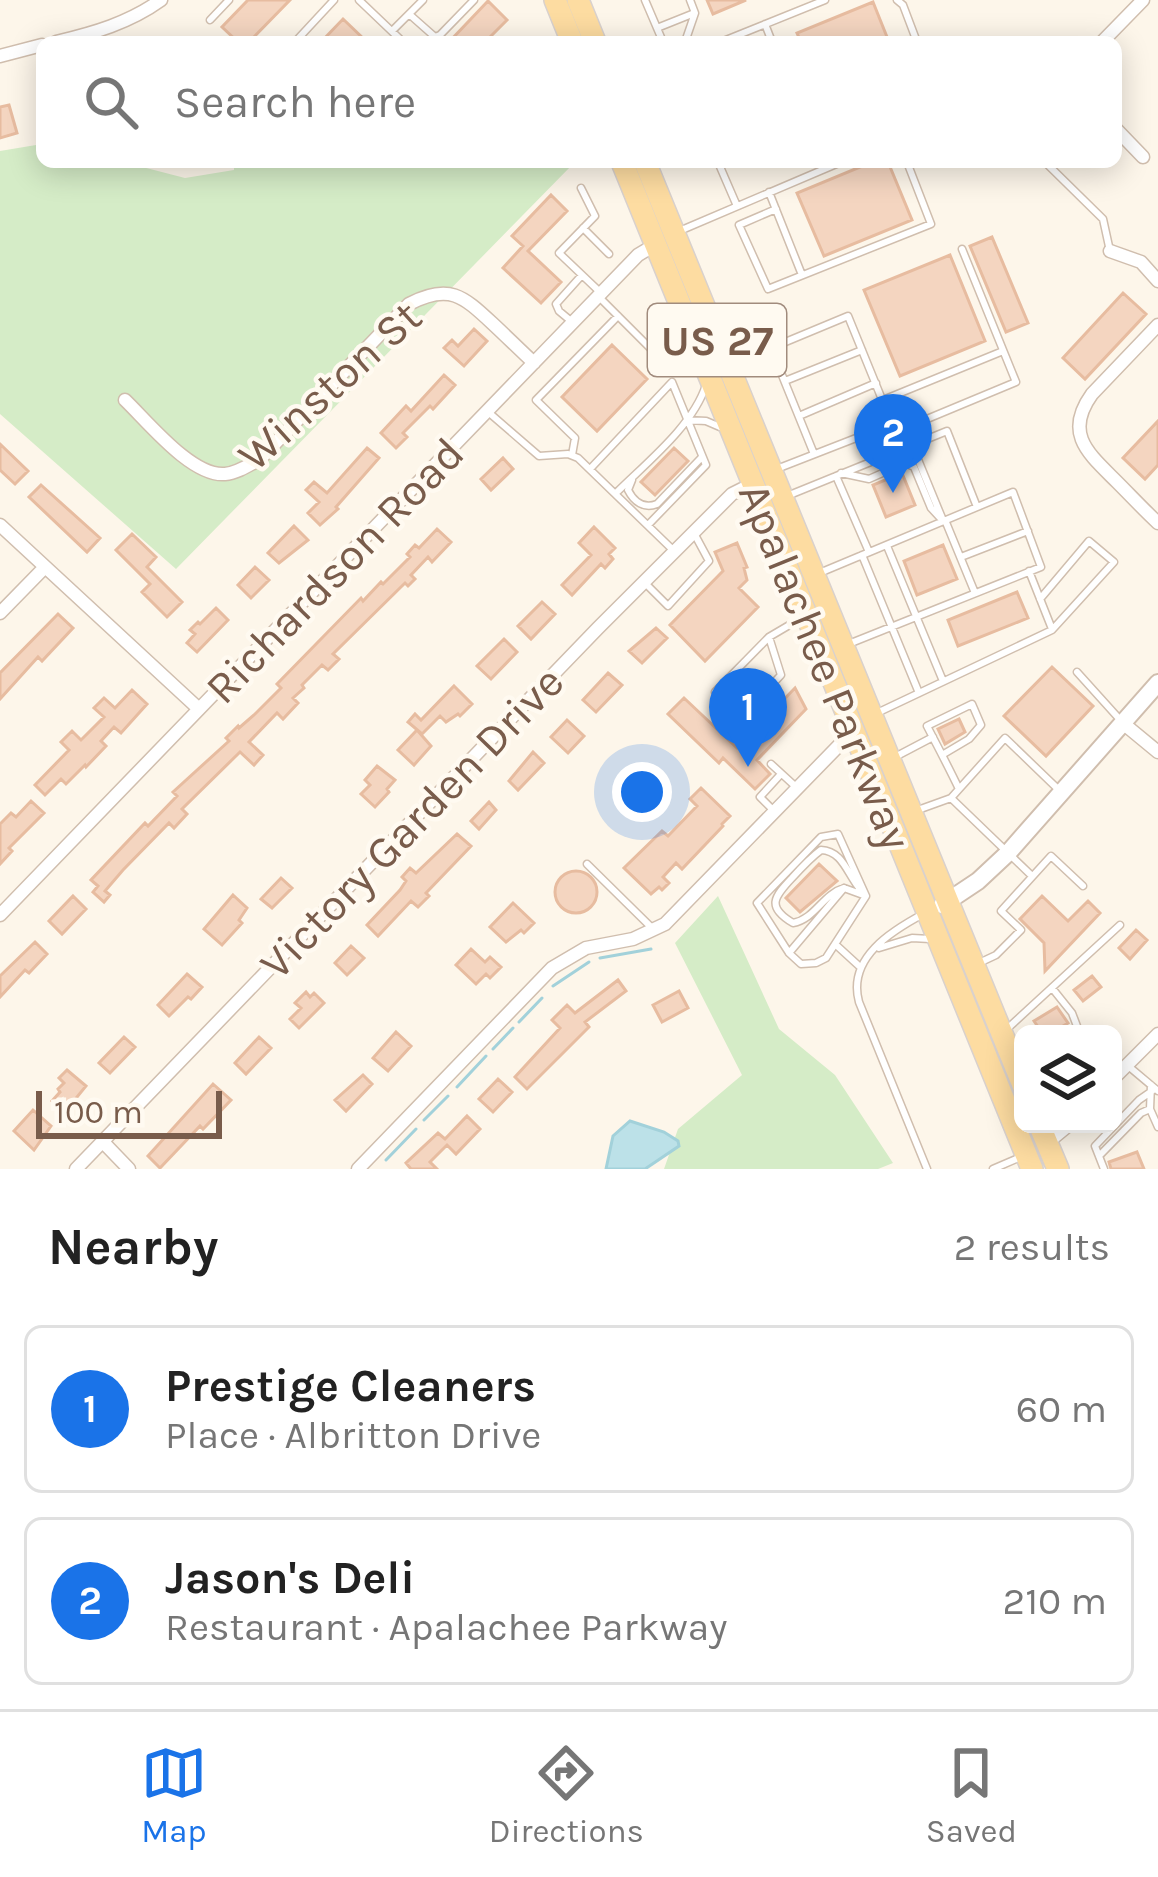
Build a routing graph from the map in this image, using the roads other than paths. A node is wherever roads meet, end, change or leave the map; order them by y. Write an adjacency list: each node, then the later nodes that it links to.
1 (161, 0): 18 (street)
2 (229, 0): 16 (lane)
3 (334, 0): 23 (lane)
4 (359, 0): 20 (lane)
5 (423, 0): 15 (lane)
6 (474, 0): 26 (lane)
7 (555, 0): 27 (main road)
8 (578, 0): 28 (main road)
9 (645, 0): 19 (lane)
10 (690, 0): 14 (lane)
11 (825, 0): 17 (lane)
12 (897, 0): 33 (lane)
13 (1143, 0): 34 (street)
14 (695, 13): 19 (lane); 30 (lane)
15 (410, 14): 20 (lane); 25 (lane)
16 (210, 20)
17 (765, 24): 31 (lane); 32 (lane)
18 (112, 26): 21 (street); 22 (lane)
19 (657, 28): 29 (lane)
20 (392, 32): 24 (lane)
21 (77, 36)
22 (115, 36)
23 (301, 36)
24 (396, 36)
25 (434, 36)
26 (438, 36)
27 (570, 36)
28 (593, 36)
29 (660, 36)
30 (687, 36)
31 (736, 36)
32 (770, 36)
33 (915, 36)
34 (1108, 36)
35 (36, 46): 36 (street)
36 (1, 53)
37 (1122, 135): 38 (street)
38 (1143, 157)
39 (625, 168): 50 (main road, Apalachee Parkway / US 27)
40 (647, 168): 50 (main road, Apalachee Parkway / US 27)
41 (721, 168): 47 (lane)
42 (818, 168): 46 (lane)
43 (909, 168): 55 (lane)
44 (1051, 168): 52 (lane)
45 (581, 188): 49 (lane)
46 (769, 192): 47 (lane); 48 (lane)
47 (737, 206): 50 (lane)
48 (776, 208): 55 (lane); 55 (lane)
49 (583, 228): 53 (lane); 54 (lane)
50 (665, 239): 57 (street, Richardson Road); 59 (main road, Apalachee Parkway / US 27); 84 (main road, Apalachee Parkway / US 27)
51 (962, 249): 63 (lane)
52 (1111, 251): 56 (street)
53 (609, 254)
54 (582, 275): 57 (lane); 60 (lane)
55 (802, 275)
56 (1158, 281)
57 (600, 295): 58 (lane); 60 (street, Richardson Road)
58 (618, 316): 64 (lane); 79 (lane)
59 (687, 321): 64 (lane); 67 (main road, Apalachee Parkway / US 27)
60 (572, 323): 65 (street, Richardson Road)
61 (1158, 325): 89 (street)
62 (862, 350): 68 (lane); 68 (lane); 69 (lane)
63 (1003, 351): 71 (lane); 75 (lane)
64 (655, 353): 66 (lane)
65 (534, 363): 70 (street, Winston St); 72 (street, Richardson Road)
66 (664, 363)
67 (709, 375): 74 (lane); 76 (main road, Apalachee Parkway / US 27)
68 (785, 381): 73 (lane)
69 (876, 383): 71 (lane); 73 (lane)
70 (125, 400)
71 (883, 400): 75 (lane)
72 (487, 411): 79 (lane); 116 (street, Richardson Road)
73 (799, 416): 78 (lane)
74 (688, 420): 76 (lane); 80 (lane); 81 (lane); 82 (lane)
75 (892, 424): 78 (lane)
76 (733, 436): 84 (main road, Apalachee Parkway / US 27)
77 (912, 445): 83 (lane); 87 (lane); 88 (lane)
78 (814, 454): 84 (lane)
79 (572, 455): 81 (lane)
80 (702, 457): 82 (lane); 91 (lane)
81 (590, 469): 85 (lane)
82 (637, 471): 85 (lane)
83 (839, 474): 86 (lane); 88 (lane); 96 (lane)
84 (761, 477): 86 (main road); 93 (street, Victory Garden Drive); 106 (main road, Apalachee Parkway / US 27)
85 (615, 494): 91 (lane)
86 (782, 498): 100 (main road, Apalachee Parkway / US 27)
87 (977, 507): 88 (lane); 92 (lane)
88 (944, 520): 94 (lane); 97 (lane)
89 (1158, 523)
90 (0, 525): 98 (street)
91 (648, 525): 95 (lane)
92 (1028, 531): 97 (lane); 99 (lane)
93 (693, 532): 95 (street, Victory Garden Drive); 101 (lane)
94 (886, 545): 96 (lane); 105 (lane)
95 (675, 551): 101 (street, Victory Garden Drive)
96 (866, 553): 100 (lane); 107 (lane)
97 (961, 557): 102 (lane)
98 (45, 567): 104 (street); 116 (street)
99 (1029, 572): 102 (lane); 103 (lane)
100 (814, 575): 110 (main road, Apalachee Parkway / US 27)
101 (644, 582): 159 (street, Victory Garden Drive)
102 (975, 593): 105 (lane)
103 (1040, 599): 108 (lane); 108 (lane)
104 (0, 613)
105 (916, 616): 107 (lane); 113 (lane)
106 (809, 622): 109 (lane); 110 (main road); 111 (main road, Apalachee Parkway / US 27)
107 (892, 626): 110 (lane); 115 (lane)
108 (1052, 630): 113 (lane)
109 (769, 637): 109 (lane)
110 (842, 646): 111 (main road); 117 (main road, Apalachee Parkway / US 27)
111 (828, 669): 119 (main road, Apalachee Parkway / US 27)
112 (1077, 672): 118 (lane)
113 (943, 681): 115 (lane)
114 (1158, 683): 118 (street)
115 (919, 693): 117 (lane)
116 (199, 710): 139 (street, Richardson Road)
117 (872, 715): 123 (main road, Apalachee Parkway / US 27)
118 (1124, 724): 121 (street); 128 (street)
119 (853, 731): 127 (street); 138 (main road, Apalachee Parkway / US 27)
120 (933, 737): 122 (lane); 122 (lane); 123 (lane)
121 (1158, 752)
122 (942, 754): 126 (lane)
123 (890, 760): 131 (main road, Apalachee Parkway / US 27)
124 (771, 764): 125 (lane)
125 (782, 774): 127 (lane); 130 (lane)
126 (959, 788): 128 (lane); 129 (lane)
127 (797, 789): 130 (street)
128 (1062, 793): 132 (street)
129 (951, 798): 131 (lane); 132 (lane)
130 (776, 812): 141 (street)
131 (911, 812): 138 (main road, Apalachee Parkway / US 27)
132 (1008, 853): 134 (lane); 138 (street)
133 (587, 864): 141 (lane)
134 (1033, 876): 135 (lane); 146 (lane)
135 (1083, 886)
136 (844, 888): 137 (lane); 137 (lane); 145 (lane)
137 (866, 896): 143 (lane); 145 (lane)
138 (938, 907): 142 (main road, Apalachee Parkway / US 27); 144 (lane); 146 (main road, Apalachee Parkway / US 27)
139 (0, 915)
140 (1120, 925): 148 (lane)
141 (654, 930): 165 (street)
142 (939, 942): 144 (lane); 161 (main road, Apalachee Parkway / US 27)
143 (835, 944): 145 (lane); 147 (lane)
144 (875, 949): 147 (lane)
145 (789, 953)
146 (974, 966): 150 (main road, Apalachee Parkway / US 27)
147 (859, 967): 162 (lane)
148 (1052, 988): 149 (lane); 150 (lane)
149 (1077, 1025)
150 (1002, 1034): 152 (main road, Apalachee Parkway / US 27)
151 (1158, 1034): 153 (street)
152 (1014, 1063)
153 (1122, 1067)
154 (1122, 1073): 155 (lane)
155 (1154, 1089): 156 (lane); 160 (lane)
156 (1150, 1109): 157 (lane); 160 (lane)
157 (1158, 1127)
158 (1043, 1134): 169 (main road)
159 (103, 1142): 163 (street, Victory Garden Drive); 164 (street)
160 (1099, 1156): 170 (lane)
161 (1029, 1162): 167 (lane); 168 (main road)
162 (925, 1166): 166 (lane)
163 (76, 1169)
164 (129, 1169)
165 (358, 1169)
166 (936, 1169)
167 (993, 1169)
168 (1046, 1169)
169 (1058, 1169)
170 (1104, 1169)

